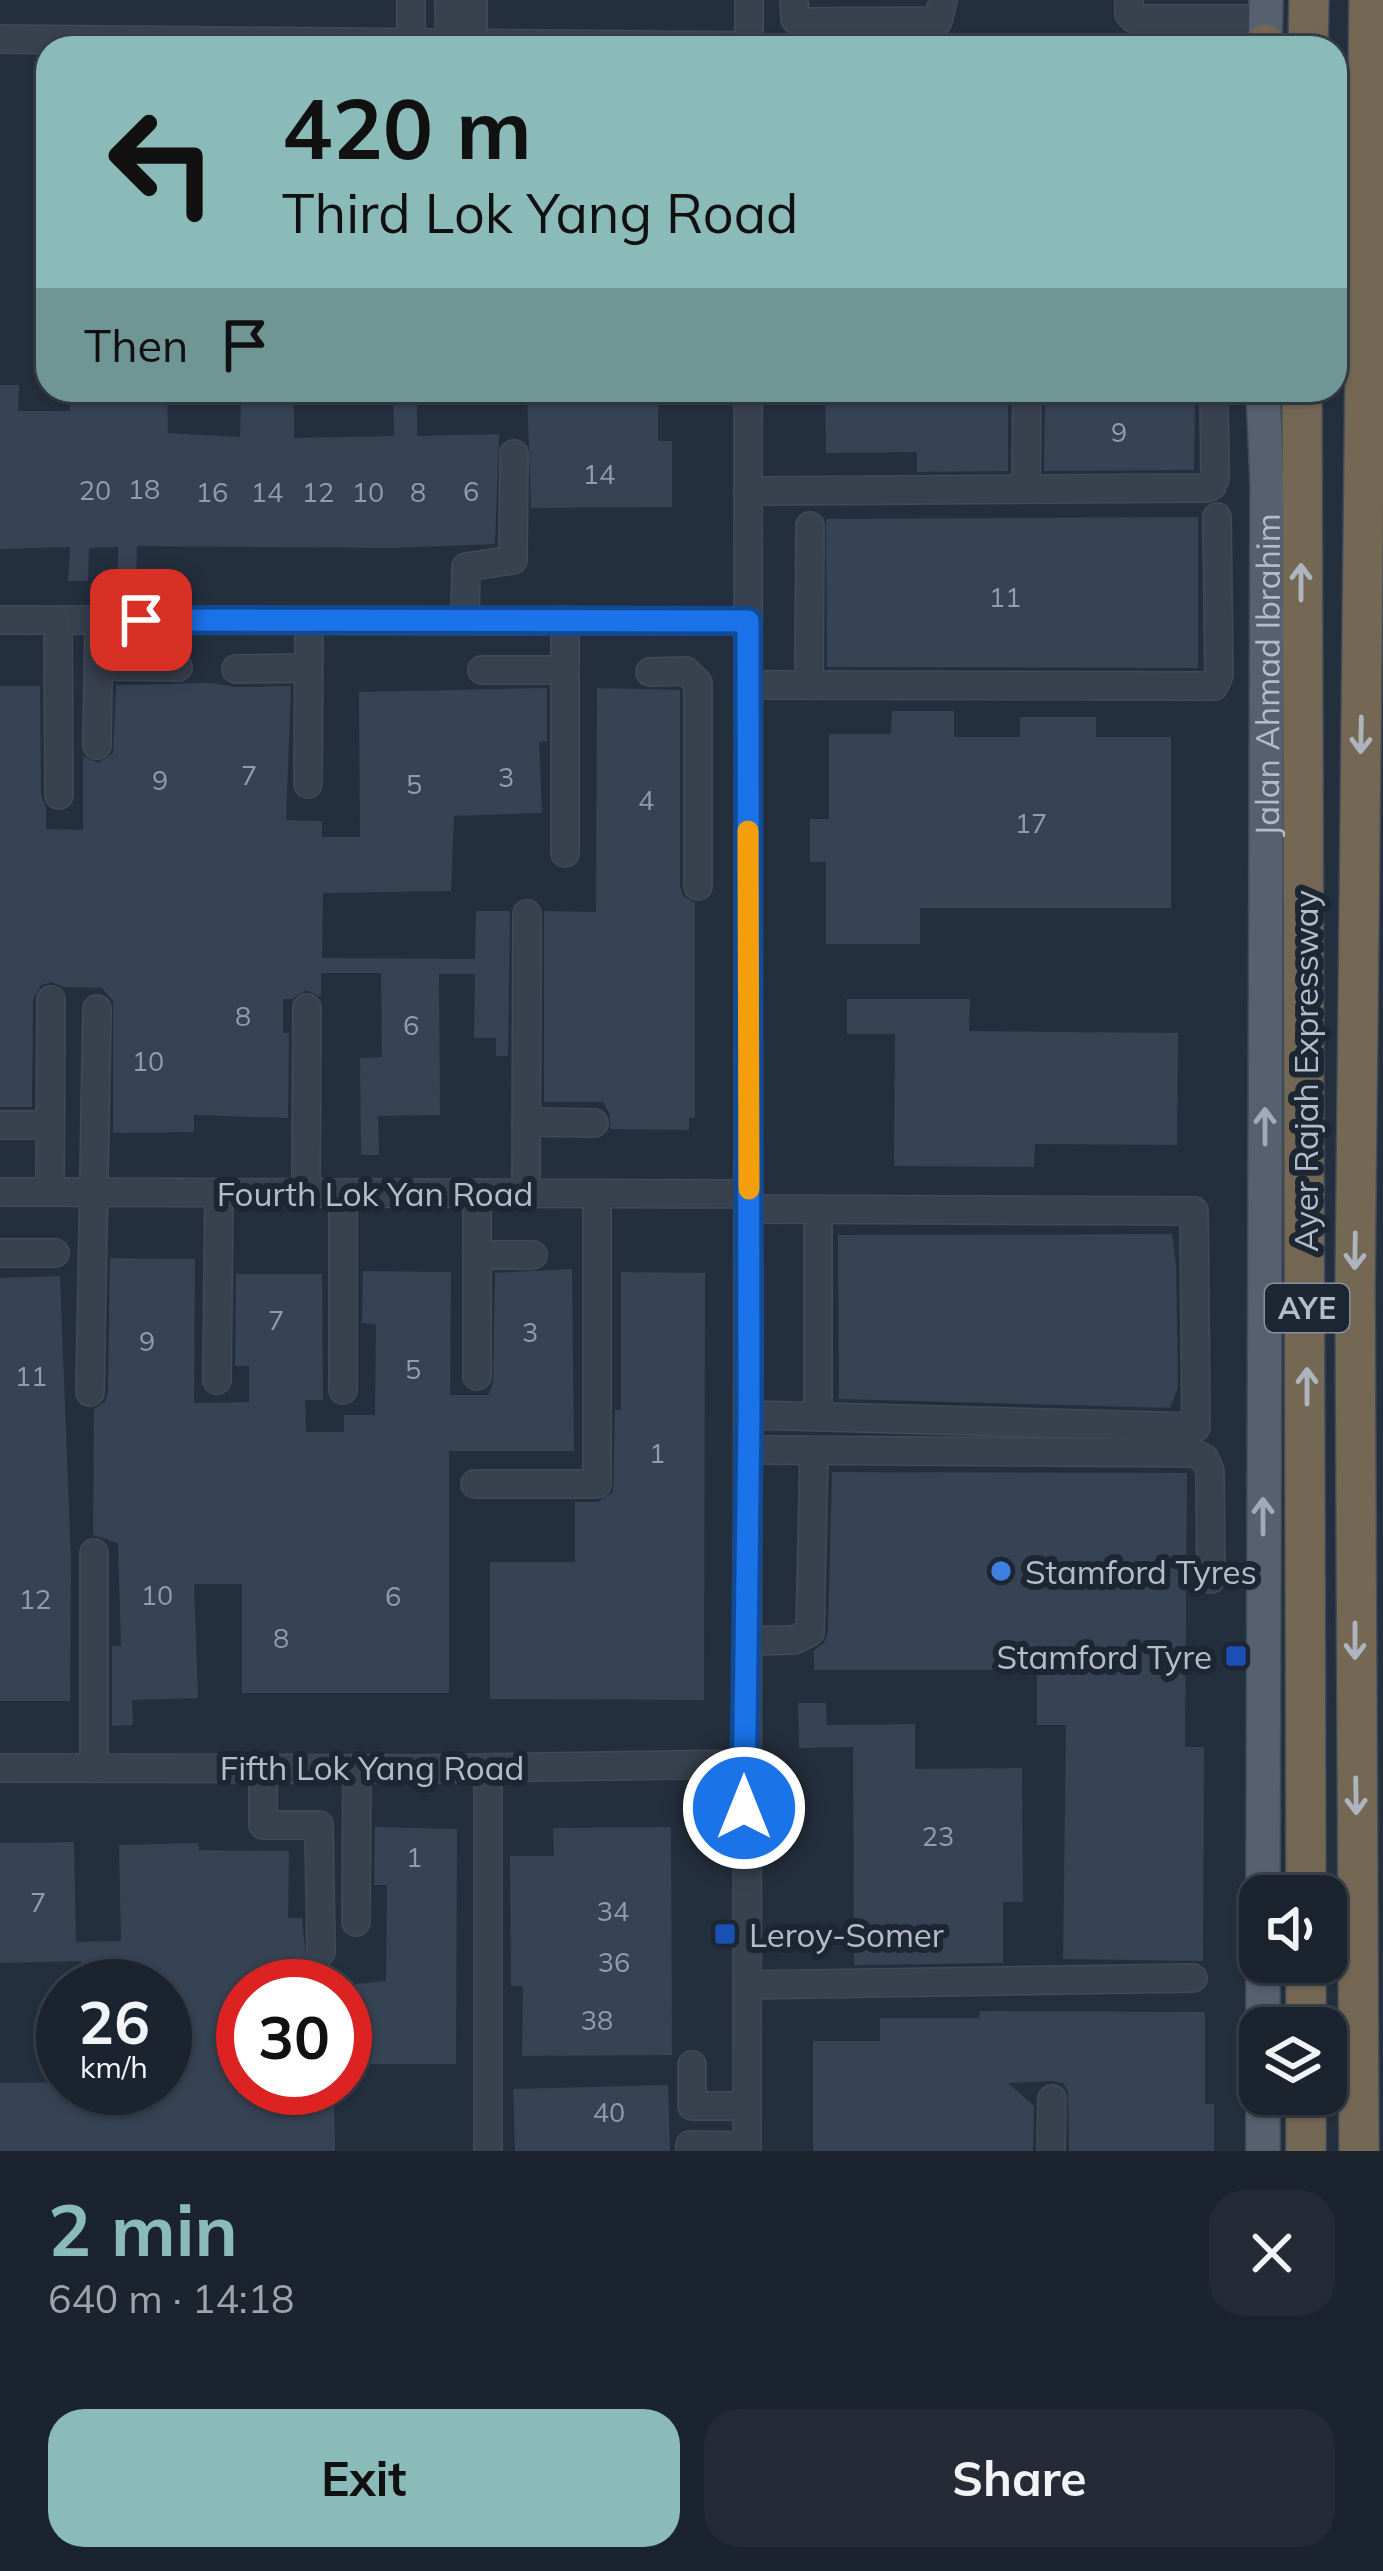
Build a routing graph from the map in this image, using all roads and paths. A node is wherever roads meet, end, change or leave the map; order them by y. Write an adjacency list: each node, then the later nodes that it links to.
1 (411, 0): 13 (street)
2 (449, 0): 14 (street)
3 (473, 0): 15 (street)
4 (749, 0): 16 (street)
5 (794, 0): 6 (street)
6 (943, 0)
7 (1129, 0): 10 (street)
8 (1309, 0): 17 (highway)
9 (1369, 0): 113 (highway, Ayer Rajah Expressway / AYE, one-way to 113)
10 (1185, 9): 11 (street)
11 (1219, 9): 12 (street)
12 (1266, 32)
13 (411, 36)
14 (459, 36)
15 (463, 36)
16 (749, 36)
17 (1308, 36)
18 (0, 39): 19 (street)
19 (36, 40)
20 (748, 402): 29 (street)
21 (1027, 402): 28 (street)
22 (1214, 402): 28 (street)
23 (1263, 402): 96 (main road, Jalan Ahmad Ibrahim, one-way to 23)
24 (1284, 402): 27 (highway)
25 (1302, 402): 27 (highway, Ayer Rajah Expressway / AYE)
26 (514, 454): 35 (street)
27 (1300, 470): 97 (highway, Ayer Rajah Expressway / AYE, one-way to 27)
28 (1026, 489): 29 (street)
29 (748, 491): 38 (street)
30 (1217, 517): 47 (street)
31 (810, 526): 47 (street)
32 (0, 620): 33 (street)
33 (58, 620): 34 (street); 50 (street)
34 (100, 620): 37 (street); 39 (street)
35 (465, 620): 36 (street); 37 (street)
36 (565, 620): 38 (street); 44 (street)
37 (309, 621): 42 (street)
38 (748, 621): 46 (street)
39 (98, 666): 40 (street); 48 (street)
40 (178, 667)
41 (236, 668): 42 (street)
42 (308, 668): 49 (street)
43 (482, 670): 44 (street)
44 (565, 670): 53 (street)
45 (650, 672): 52 (street)
46 (748, 685): 47 (street); 51 (street)
47 (809, 685)
48 (97, 745)
49 (308, 784)
50 (59, 795)
51 (748, 824): 52 (street); 72 (street)
52 (698, 825): 54 (street)
53 (565, 853)
54 (698, 886)
55 (527, 914): 59 (street)
56 (51, 1000): 61 (street)
57 (307, 1008): 67 (street)
58 (97, 1009): 65 (street)
59 (526, 1122): 60 (street); 70 (street)
60 (594, 1123)
61 (50, 1125): 62 (street); 64 (street)
62 (0, 1126)
63 (0, 1192): 64 (street, Fourth Lok Yan Road)
64 (50, 1192): 65 (street, Fourth Lok Yan Road)
65 (93, 1192): 66 (street, Fourth Lok Yan Road); 81 (street)
66 (219, 1192): 67 (street, Fourth Lok Yan Road); 79 (street)
67 (306, 1192): 68 (street, Fourth Lok Yan Road)
68 (343, 1193): 69 (street, Fourth Lok Yan Road); 80 (street)
69 (476, 1193): 70 (street, Fourth Lok Yan Road); 76 (street)
70 (526, 1193): 71 (street, Fourth Lok Yan Road)
71 (597, 1193): 72 (street, Fourth Lok Yan Road); 86 (street)
72 (749, 1201): 73 (street, Fourth Lok Yan Road); 82 (street)
73 (818, 1209): 83 (street); 83 (street, Fourth Lok Yan Road)
74 (0, 1253): 75 (street)
75 (55, 1253)
76 (476, 1255): 77 (street); 78 (street)
77 (533, 1255)
78 (477, 1376)
79 (217, 1380)
80 (343, 1390)
81 (90, 1392)
82 (749, 1415): 83 (street); 84 (street)
83 (818, 1417)
84 (748, 1450): 85 (street); 89 (street)
85 (814, 1451): 88 (street); 89 (street)
86 (475, 1484)
87 (94, 1553): 92 (street)
88 (1211, 1579)
89 (748, 1641): 90 (street)
90 (744, 1764): 95 (street, Fifth Lok Yang Road); 101 (street)
91 (0, 1768): 92 (street, Fifth Lok Yang Road)
92 (94, 1768): 93 (street, Fifth Lok Yang Road)
93 (263, 1768): 94 (street, Fifth Lok Yang Road); 99 (street)
94 (357, 1768): 95 (street, Fifth Lok Yang Road); 98 (street)
95 (488, 1768): 108 (street)
96 (1263, 1875)
97 (1306, 1875)
98 (356, 1922)
99 (321, 1952)
100 (1193, 1978): 101 (street)
101 (747, 1985): 104 (street)
102 (692, 2065): 104 (street)
103 (1052, 2098): 110 (street)
104 (747, 2106): 107 (street)
105 (1263, 2115): 111 (main road)
106 (1306, 2115): 112 (highway)
107 (747, 2148): 109 (street)
108 (488, 2151)
109 (690, 2151)
110 (1052, 2151)
111 (1263, 2151)
112 (1306, 2151)
113 (1359, 2151)

